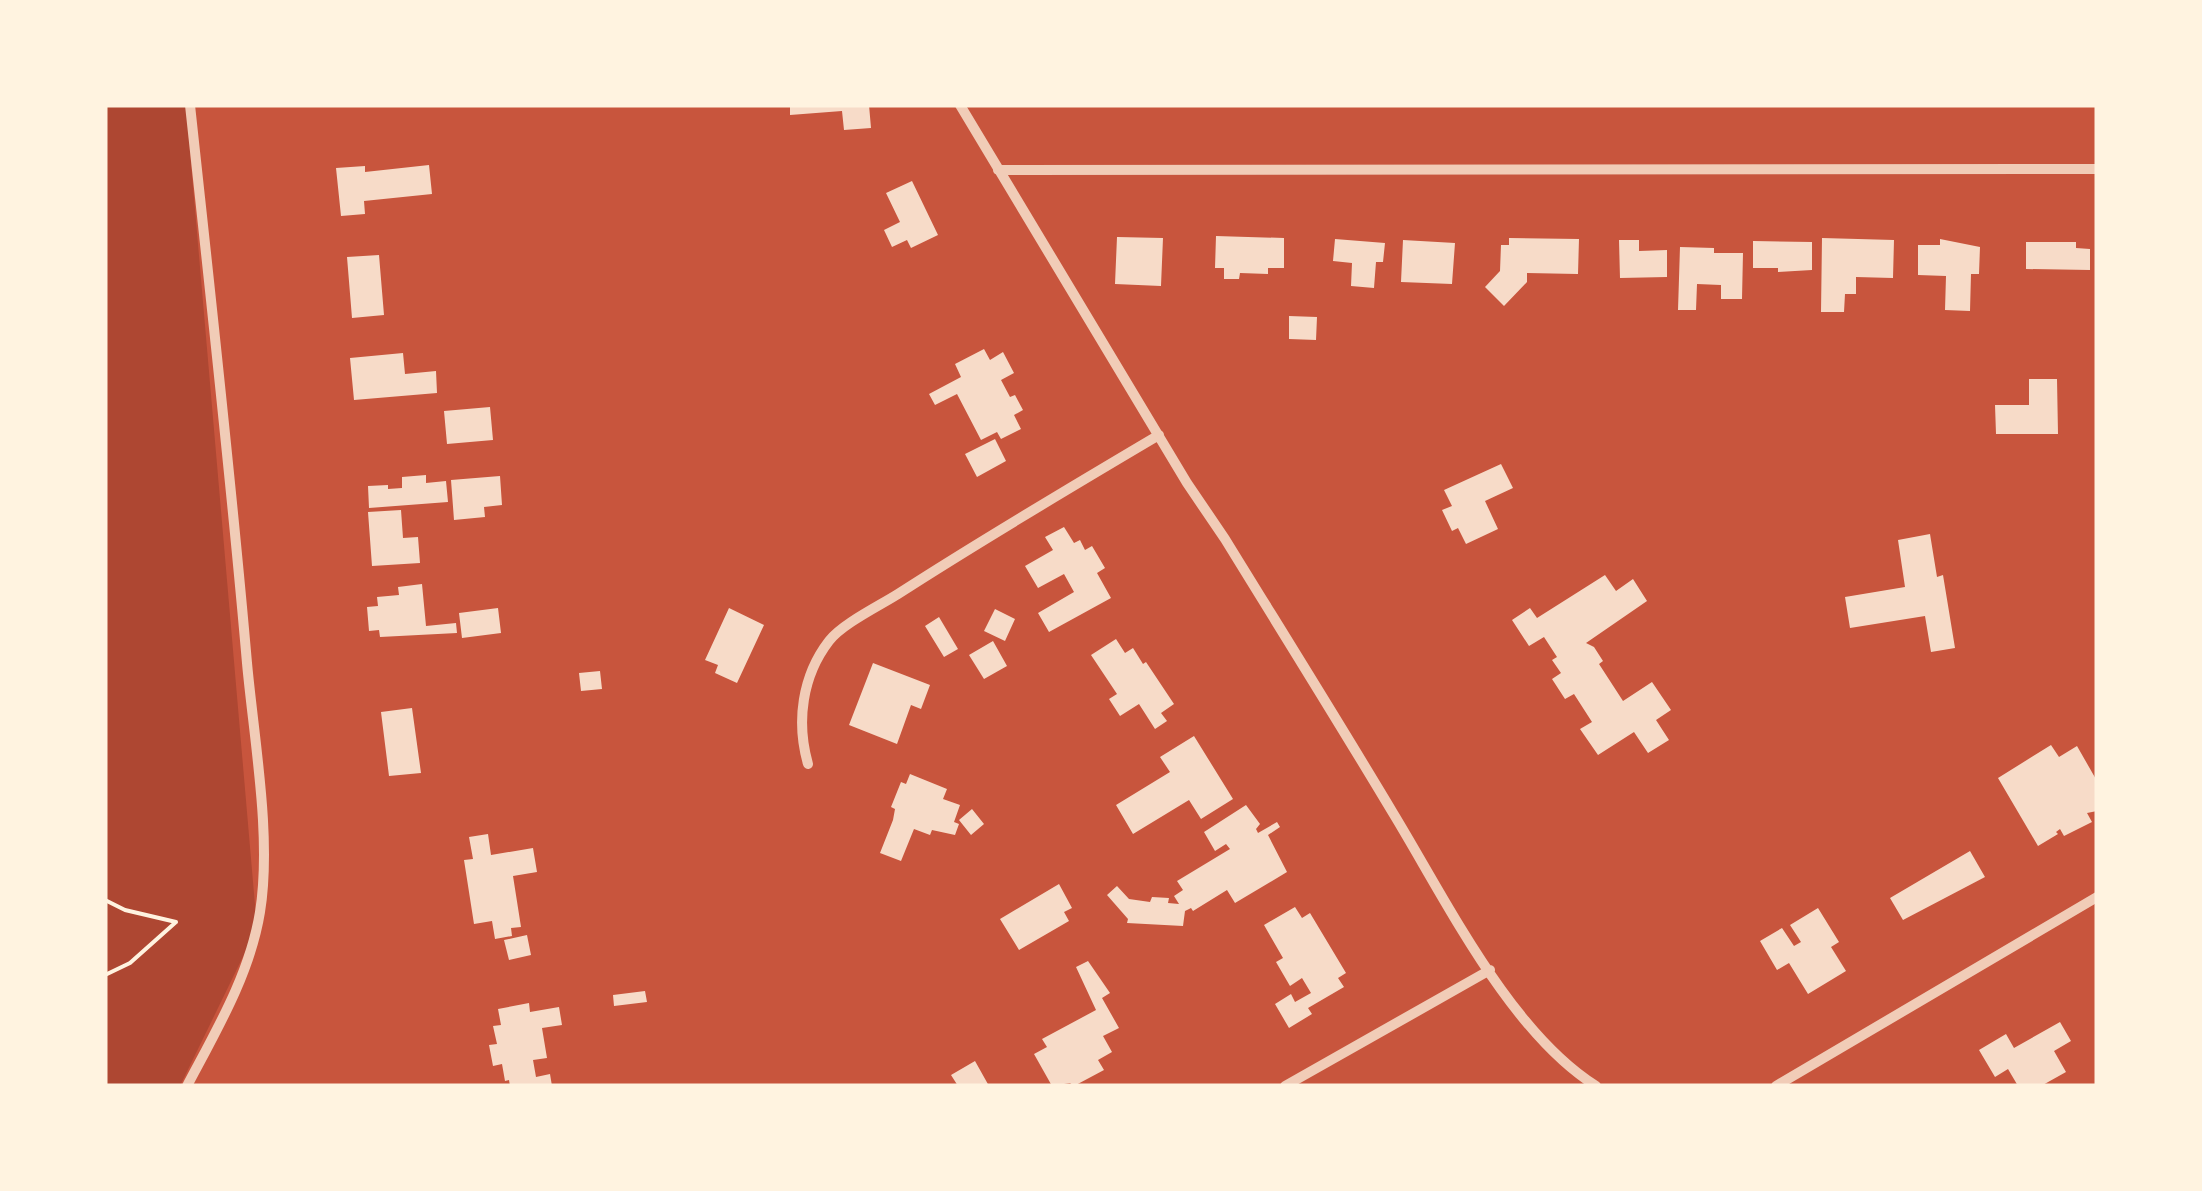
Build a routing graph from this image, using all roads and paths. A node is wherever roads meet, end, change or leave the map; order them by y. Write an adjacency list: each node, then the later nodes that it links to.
1 (190, 105): 11 (street)
2 (960, 105): 4 (street)
3 (2097, 169): 4 (street)
4 (998, 170): 5 (street)
5 (1159, 435): 6 (street); 9 (street)
6 (808, 764)
7 (2097, 898): 14 (street)
8 (105, 900): 10 (path)
9 (1490, 970): 12 (street); 13 (street)
10 (105, 975)
11 (187, 1086)
12 (1285, 1086)
13 (1596, 1086)
14 (1776, 1086)

